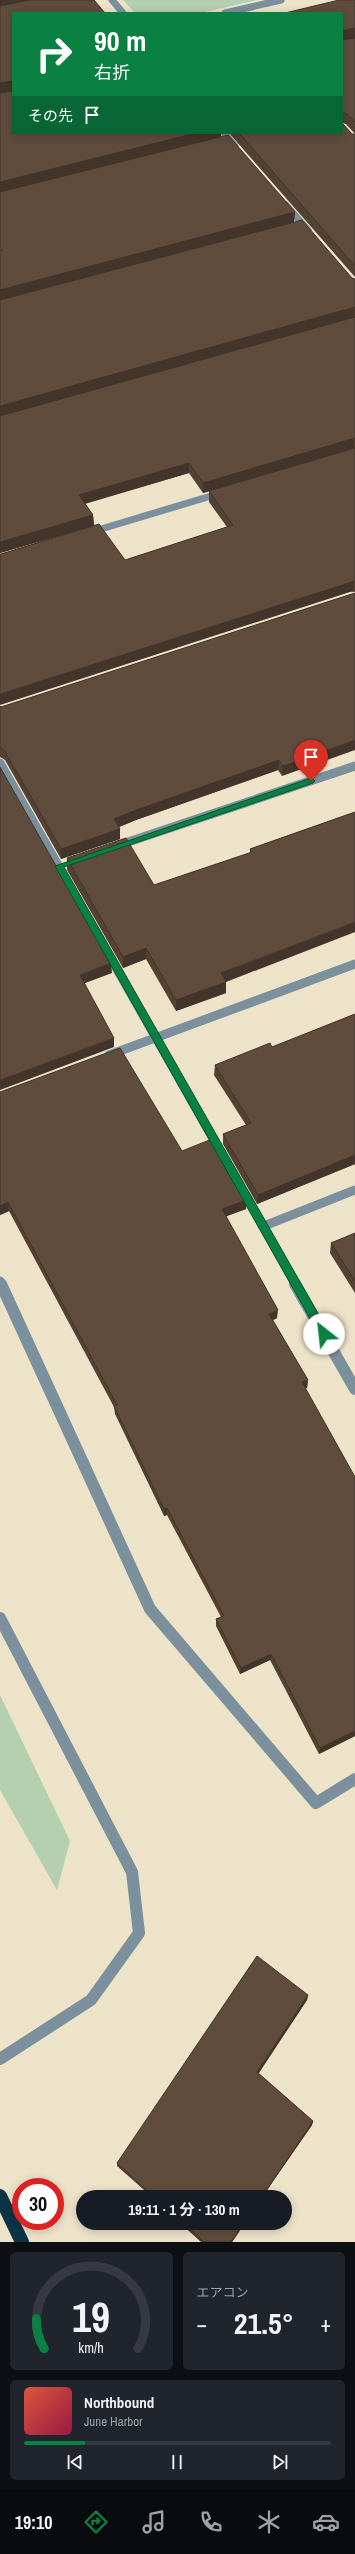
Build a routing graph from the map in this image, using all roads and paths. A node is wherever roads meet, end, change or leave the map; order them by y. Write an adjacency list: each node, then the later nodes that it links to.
1 (112, 0): 3 (street)
2 (280, 0): 4 (street)
3 (122, 12)
4 (229, 12)
5 (225, 134): 6 (street)
6 (230, 140): 7 (street); 8 (street)
7 (222, 142)
8 (239, 151)
9 (279, 196): 10 (street)
10 (314, 237)
11 (227, 491): 12 (street)
12 (83, 534)
13 (0, 763): 17 (street)
14 (355, 766): 15 (street)
15 (103, 851)
16 (355, 964): 17 (street)
17 (156, 1038): 18 (street); 20 (street)
18 (97, 1060)
19 (355, 1190): 20 (street)
20 (264, 1226): 22 (street)
21 (0, 1281): 24 (street)
22 (355, 1388)
23 (0, 1618): 25 (street)
24 (355, 1779)
25 (0, 2059)
26 (0, 2196): 27 (highway)
27 (22, 2242)

